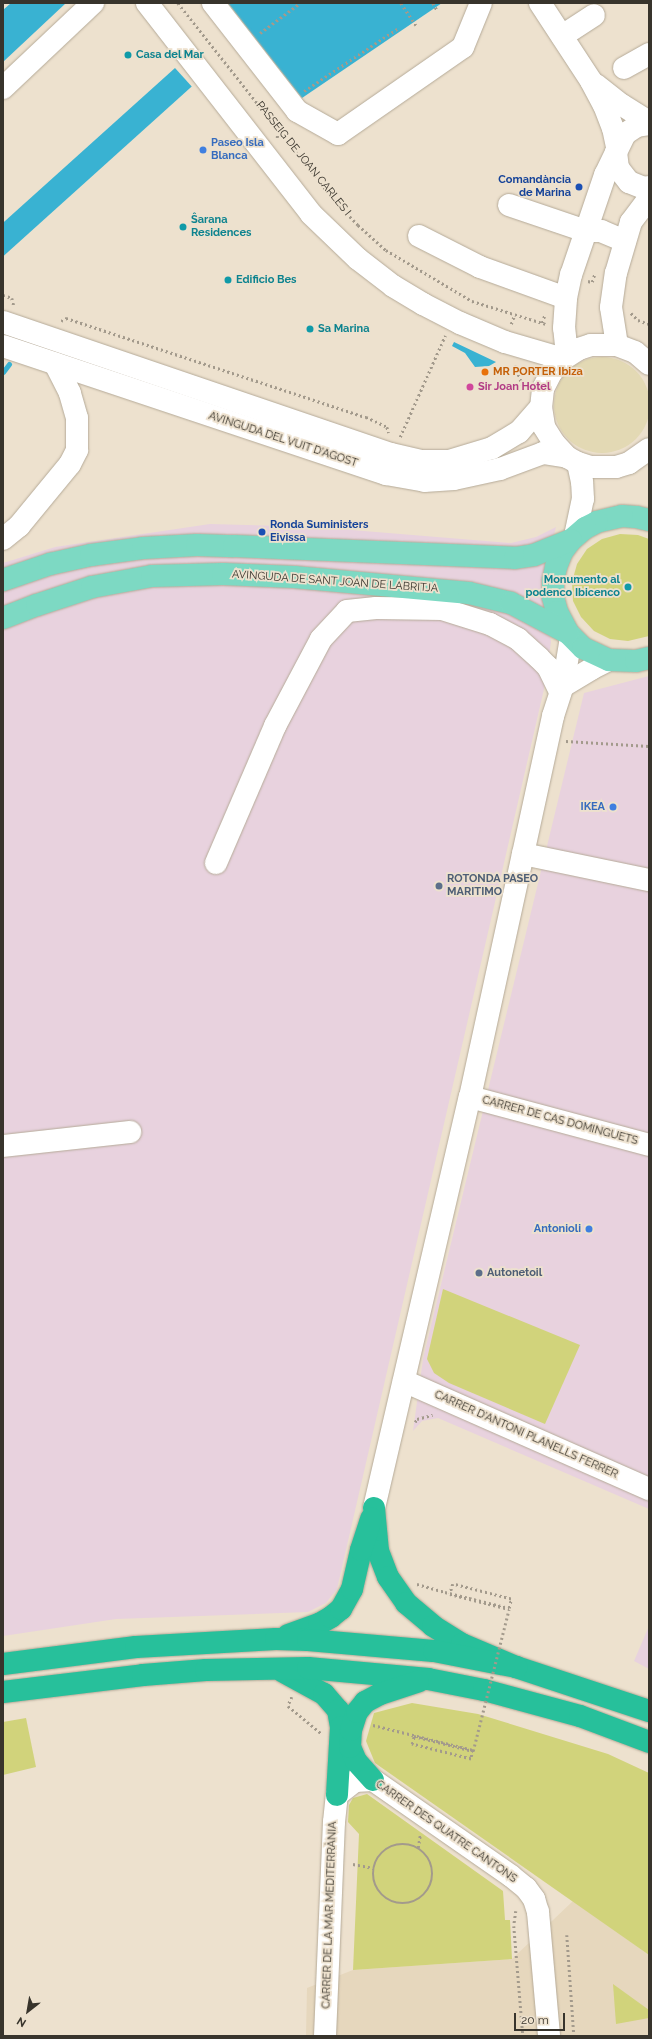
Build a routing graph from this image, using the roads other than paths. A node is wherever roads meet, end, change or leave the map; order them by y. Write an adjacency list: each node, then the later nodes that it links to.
1 (92, 3): 11 (street)
2 (147, 3): 25 (street)
3 (213, 3): 4 (street)
4 (481, 3)
5 (540, 3): 7 (street)
6 (594, 15): 7 (street)
7 (562, 36): 10 (street)
8 (649, 54): 9 (street)
9 (624, 68)
10 (592, 81): 12 (street); 13 (street)
11 (3, 88)
12 (649, 123): 13 (street)
13 (617, 149): 14 (street); 17 (street)
14 (649, 187)
15 (649, 198): 19 (street)
16 (509, 205): 17 (street)
17 (586, 231): 19 (street); 20 (street)
18 (419, 236): 20 (street)
19 (625, 241): 24 (street)
20 (566, 298): 25 (street)
21 (9, 317): 28 (street, AVINGUDA DEL VUIT D'AGOST)
22 (649, 345): 24 (street)
23 (3, 346): 26 (street, AVINGUDA DEL VUIT D'AGOST)
24 (621, 346): 25 (street); 27 (street)
25 (565, 357): 28 (street)
26 (55, 364): 30 (street, AVINGUDA DEL VUIT D'AGOST); 33 (street)
27 (649, 364)
28 (541, 408): 30 (street)
29 (649, 448): 30 (street, AVINGUDA DEL VUIT D'AGOST)
30 (573, 460): 32 (street)
31 (649, 520): 32 (main road)
32 (573, 538): 34 (main road); 36 (main road)
33 (3, 539)
34 (3, 580)
35 (3, 618): 36 (main road, AVINGUDA DE SANT JOAN DE LABRITJA)
36 (569, 635): 38 (main road); 39 (street)
37 (649, 658): 38 (main road)
38 (609, 660): 39 (street)
39 (562, 689): 40 (street); 41 (street)
40 (523, 854): 42 (street); 43 (street)
41 (216, 863)
42 (649, 880)
43 (470, 1097): 46 (street, CARRER DE CAS DOMINGUETS); 47 (street)
44 (130, 1132): 45 (street)
45 (3, 1146)
46 (649, 1146)
47 (404, 1381): 48 (street, CARRER D'ANTONI PLANELLS FERRER); 49 (street)
48 (649, 1489)
49 (374, 1508): 50 (highway); 52 (highway)
50 (276, 1639): 51 (highway); 52 (highway)
51 (3, 1664)
52 (516, 1667): 56 (highway)
53 (276, 1668): 54 (highway); 55 (highway); 59 (highway)
54 (428, 1679): 57 (highway); 58 (highway)
55 (3, 1692)
56 (649, 1711)
57 (649, 1742)
58 (373, 1780): 59 (street, CARRER DES QUATRE CANTONS); 61 (street, CARRER DES QUATRE CANTONS)
59 (338, 1795): 60 (street, CARRER DE LA MAR MEDITERRÀNIA)
60 (325, 2036)
61 (549, 2036)

